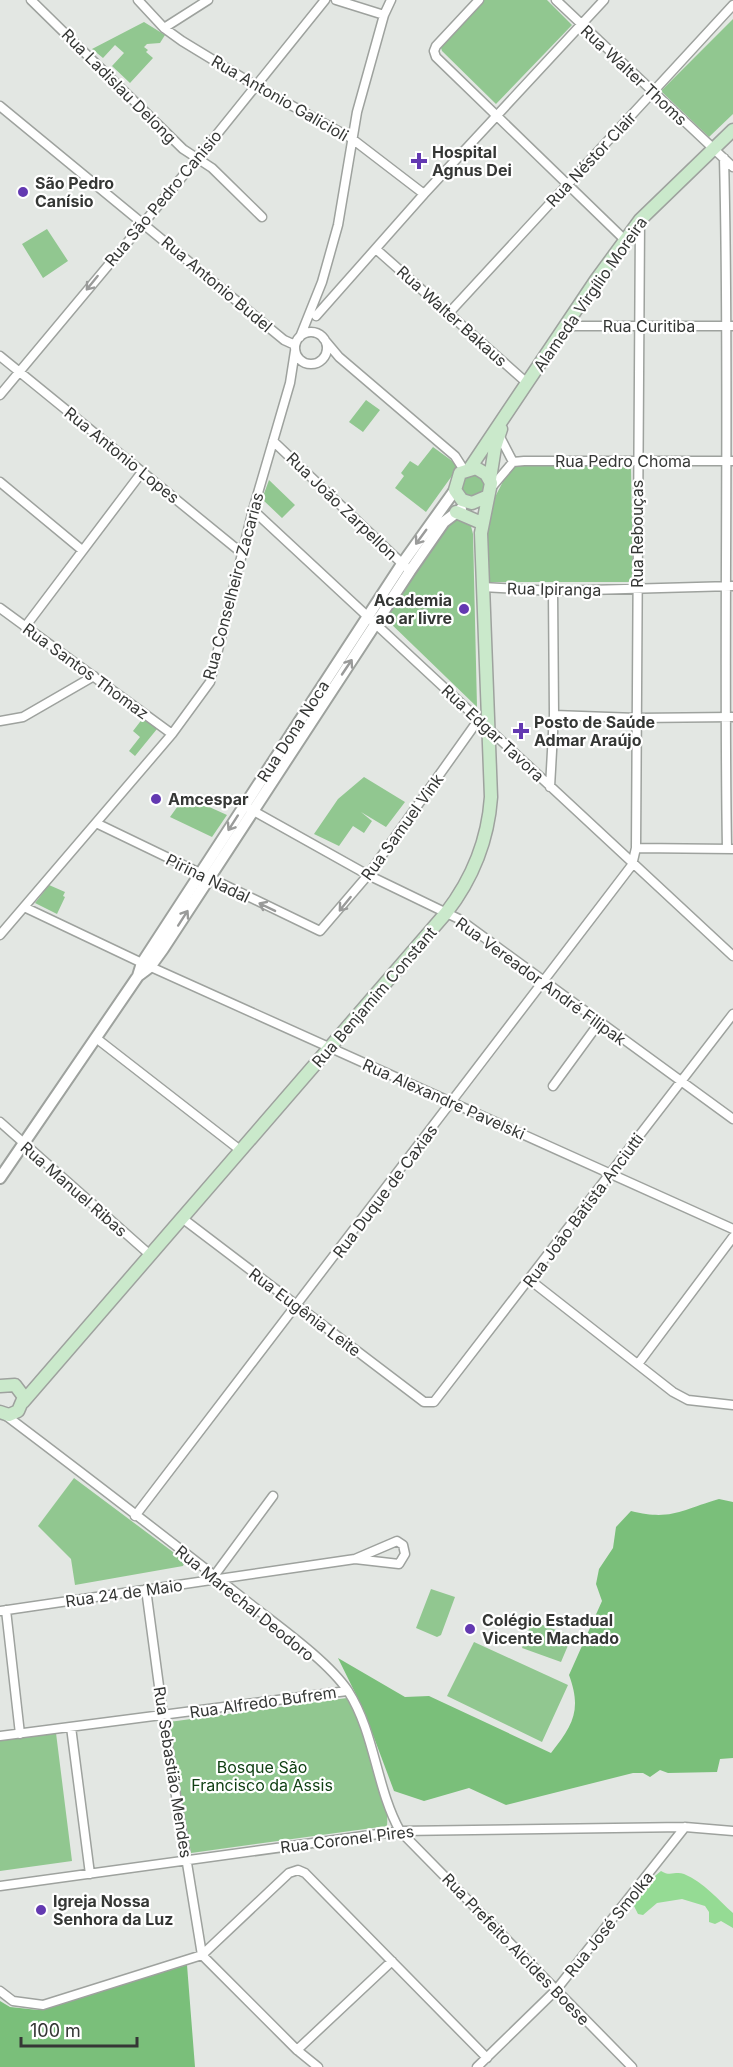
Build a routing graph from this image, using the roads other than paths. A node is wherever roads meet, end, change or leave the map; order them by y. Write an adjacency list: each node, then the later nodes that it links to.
1 (31, 0): 22 (street, Rua Ladislau Delong)
2 (138, 0): 13 (street, Rua Antonio Galicioli)
3 (208, 0): 13 (street)
4 (325, 0): 14 (street, Rua São Pedro Canisio)
5 (336, 0): 11 (street)
6 (391, 0): 11 (street)
7 (480, 0): 17 (street)
8 (556, 0): 12 (street, Rua Walter Thoms)
9 (604, 0): 12 (street)
10 (733, 5): 15 (street, Rua Néstor Clair)
11 (384, 15): 19 (street)
12 (580, 24): 15 (street, Rua Walter Thoms); 17 (street)
13 (164, 28): 14 (street, Rua Antonio Galicioli)
14 (256, 86): 19 (street, Rua Antonio Galicioli); 22 (street, Rua São Pedro Canisio)
15 (652, 93): 20 (street, Rua Walter Thoms); 24 (street, Rua Néstor Clair)
16 (0, 106): 28 (street, Rua Antonio Budel)
17 (496, 116): 24 (street); 25 (street)
18 (733, 130): 20 (main road, Alameda Virgílio Moreira)
19 (351, 138): 25 (street, Rua Antonio Galicioli); 31 (street)
20 (713, 148): 21 (street, Rua Walter Thoms); 27 (main road, Alameda Virgílio Moreira)
21 (724, 158): 23 (street, Rua Walter Thoms); 37 (street)
22 (197, 159): 26 (street, Rua Ladislau Delong); 28 (street, Rua São Pedro Canisio)
23 (733, 167)
24 (567, 184): 29 (street); 34 (street, Rua Néstor Clair)
25 (424, 195): 30 (street)
26 (262, 218)
27 (640, 220): 29 (main road, Alameda Virgílio Moreira); 36 (street, Rua Rebouças)
28 (142, 222): 41 (street, Rua Antonio Budel); 46 (street, Rua São Pedro Canisio, one-way to 46)
29 (625, 240): 38 (main road, Alameda Virgílio Moreira)
30 (377, 250): 32 (street); 34 (street, Rua Walter Bakaus)
31 (322, 282): 32 (street); 33 (street)
32 (341, 287): 35 (street)
33 (318, 293): 35 (street); 39 (street)
34 (449, 313): 48 (street, Rua Walter Bakaus)
35 (316, 316): 40 (street)
36 (638, 326): 37 (street, Rua Curitiba); 38 (street, Rua Curitiba); 55 (street, Rua Rebouças)
37 (731, 326): 53 (street)
38 (565, 327): 48 (main road, Alameda Virgílio Moreira)
39 (300, 336): 40 (street); 41 (street)
40 (321, 337): 43 (street); 44 (street)
41 (295, 348): 45 (street); 47 (street, Rua Conselheiro Zacarias)
42 (0, 356): 46 (street, Rua Antonio Lopes)
43 (339, 357): 44 (street); 56 (street)
44 (321, 360): 45 (street)
45 (309, 364): 47 (street, Rua Conselheiro Zacarias)
46 (20, 372): 49 (street, Rua São Pedro Canisio); 57 (street, Rua Antonio Lopes)
47 (290, 383): 52 (street, Rua Conselheiro Zacarias)
48 (527, 383): 50 (main road, Alameda Virgílio Moreira)
49 (0, 395)
50 (507, 414): 51 (main road, Alameda Virgílio Moreira); 56 (main road, Alameda Virgílio Moreira)
51 (499, 435): 54 (street); 59 (main road, Alameda Virgílio Moreira)
52 (273, 441): 62 (street, Rua Conselheiro Zacarias); 67 (street, Rua João Zarpellon)
53 (730, 461): 55 (street, Rua Pedro Choma); 68 (street)
54 (513, 462): 55 (street, Rua Pedro Choma); 59 (street)
55 (636, 463): 70 (street, Rua Rebouças)
56 (467, 469): 59 (main road); 60 (main road)
57 (142, 472): 65 (street); 66 (street, Rua Antonio Lopes)
58 (0, 482): 65 (street)
59 (489, 488): 61 (main road); 64 (main road, Rua Benjamim Constant)
60 (455, 490): 61 (main road); 67 (street, Rua Dona Noca, one-way to 67)
61 (470, 503): 63 (street, Rua Dona Noca); 64 (main road, Rua Benjamim Constant)
62 (253, 510): 66 (street, Rua Conselheiro Zacarias); 73 (street, Rua Edgar Tavora)
63 (456, 512): 64 (main road); 67 (street, Rua Dona Noca)
64 (479, 527): 69 (main road, Rua Benjamim Constant)
65 (82, 549): 74 (street)
66 (243, 554): 81 (street, Rua Conselheiro Zacarias)
67 (406, 567): 73 (street, Rua Dona Noca)
68 (730, 586): 70 (street, Rua Ipiranga); 77 (street)
69 (482, 587): 71 (street, Rua Ipiranga); 80 (main road, Rua Benjamim Constant)
70 (637, 590): 71 (street, Rua Ipiranga); 78 (street, Rua Rebouças)
71 (553, 591): 76 (street)
72 (0, 608): 74 (street, Rua Santos Thomaz)
73 (372, 621): 80 (street, Rua Edgar Tavora); 83 (street, Rua Dona Noca)
74 (25, 627): 75 (street, Rua Santos Thomaz)
75 (94, 676): 79 (street); 81 (street, Rua Santos Thomaz)
76 (554, 715): 78 (street); 82 (street)
77 (729, 717): 78 (street); 86 (street)
78 (636, 718): 85 (street, Rua Rebouças)
79 (0, 722)
80 (483, 723): 82 (street, Rua Edgar Tavora); 88 (street, Rua Samuel Vink); 91 (main road, Rua Benjamim Constant)
81 (172, 734): 84 (street, Rua Conselheiro Zacarias)
82 (550, 787): 87 (street, Rua Edgar Tavora)
83 (249, 808): 88 (street, Rua Vereador André Filipak); 89 (street, Rua Dona Noca)
84 (96, 823): 89 (street, Pirina Nadal); 90 (street, Rua Conselheiro Zacarias)
85 (636, 848): 86 (street); 87 (street, Rua Rebouças)
86 (730, 849)
87 (633, 865): 94 (street, Rua Edgar Tavora); 96 (street, Rua Duque de Caxias)
88 (368, 875): 91 (street, Rua Vereador André Filipak); 92 (street, Rua Samuel Vink, one-way to 92)
89 (204, 876): 92 (street, Pirina Nadal, one-way to 89); 95 (street, Rua Dona Noca)
90 (24, 907): 93 (street, Rua Conselheiro Zacarias); 95 (street, Rua Alexandre Pavelski)
91 (446, 913): 96 (street, Rua Vereador André Filipak); 100 (main road, Rua Benjamim Constant)
92 (320, 931)
93 (0, 935)
94 (733, 956)
95 (146, 965): 99 (street, Rua Dona Noca); 100 (street, Rua Alexandre Pavelski)
96 (545, 981): 98 (street, Rua Vereador André Filipak); 103 (street, Rua Duque de Caxias)
97 (733, 1014): 101 (street, Rua João Batista Anciutti)
98 (599, 1023): 101 (street, Rua Vereador André Filipak); 102 (street)
99 (96, 1038): 106 (street, Rua Dona Noca); 107 (street)
100 (329, 1048): 103 (street, Rua Alexandre Pavelski); 107 (main road, Rua Benjamim Constant)
101 (680, 1083): 104 (street, Rua Vereador André Filipak); 108 (street, Rua João Batista Anciutti)
102 (552, 1086)
103 (452, 1102): 108 (street, Rua Alexandre Pavelski); 115 (street, Rua Duque de Caxias)
104 (733, 1119)
105 (0, 1122): 106 (street, Rua Manuel Ribas)
106 (23, 1144): 109 (street, Rua Dona Noca); 113 (street, Rua Manuel Ribas)
107 (240, 1150): 110 (main road, Rua Benjamim Constant)
108 (611, 1173): 111 (street, Rua Alexandre Pavelski); 114 (street, Rua João Batista Anciutti)
109 (0, 1178)
110 (182, 1218): 113 (main road, Rua Benjamim Constant); 115 (street, Rua Eugênia Leite)
111 (733, 1229)
112 (733, 1237): 116 (street)
113 (149, 1254): 117 (main road, Rua Benjamim Constant)
114 (530, 1280): 116 (street); 120 (street, Rua João Batista Anciutti)
115 (297, 1307): 120 (street, Rua Eugênia Leite); 126 (street, Rua Duque de Caxias)
116 (638, 1364): 121 (street)
117 (45, 1376): 119 (main road, Rua Benjamim Constant); 122 (main road, Rua Benjamim Constant)
118 (0, 1386): 119 (main road)
119 (19, 1388): 122 (main road)
120 (429, 1403)
121 (733, 1405)
122 (21, 1407): 123 (main road); 124 (street)
123 (2, 1413): 124 (street, Rua Marechal Deodoro)
124 (21, 1427): 126 (street, Rua Marechal Deodoro)
125 (273, 1496): 128 (street)
126 (135, 1516): 128 (street, Rua Marechal Deodoro)
127 (355, 1559): 127 (street, Rua 24 de Maio); 128 (street, Rua 24 de Maio)
128 (217, 1578): 129 (street, Rua 24 de Maio); 131 (street, Rua Marechal Deodoro)
129 (146, 1589): 130 (street, Rua 24 de Maio); 132 (street, Rua Sebastião Mendes)
130 (3, 1611): 134 (street)
131 (348, 1691): 132 (street, Rua Alfredo Bufrem); 137 (street, Rua Marechal Deodoro)
132 (163, 1716): 133 (street, Rua Alfredo Bufrem); 139 (street, Rua Sebastião Mendes)
133 (71, 1727): 134 (street, Rua Alfredo Bufrem); 140 (street)
134 (20, 1734): 135 (street, Rua Alfredo Bufrem)
135 (0, 1736)
136 (685, 1827): 137 (street, Rua Coronel Pires); 138 (street, Rua Coronel Pires); 144 (street, Rua José Smolka)
137 (400, 1831): 139 (street, Rua Coronel Pires); 144 (street, Rua Prefeito Alcides Boese)
138 (733, 1831)
139 (187, 1860): 140 (street, Rua Coronel Pires); 142 (street, Rua Sebastião Mendes)
140 (90, 1874): 141 (street, Rua Coronel Pires)
141 (0, 1886)
142 (202, 1955): 143 (street); 145 (street); 146 (street)
143 (392, 1961): 146 (street); 147 (street)
144 (556, 1990): 147 (street, Rua José Smolka); 150 (street, Rua Prefeito Alcides Boese)
145 (0, 1991)
146 (297, 2050): 148 (street)
147 (487, 2058): 149 (street, Rua José Smolka)
148 (318, 2067)
149 (477, 2067)
150 (632, 2067)

